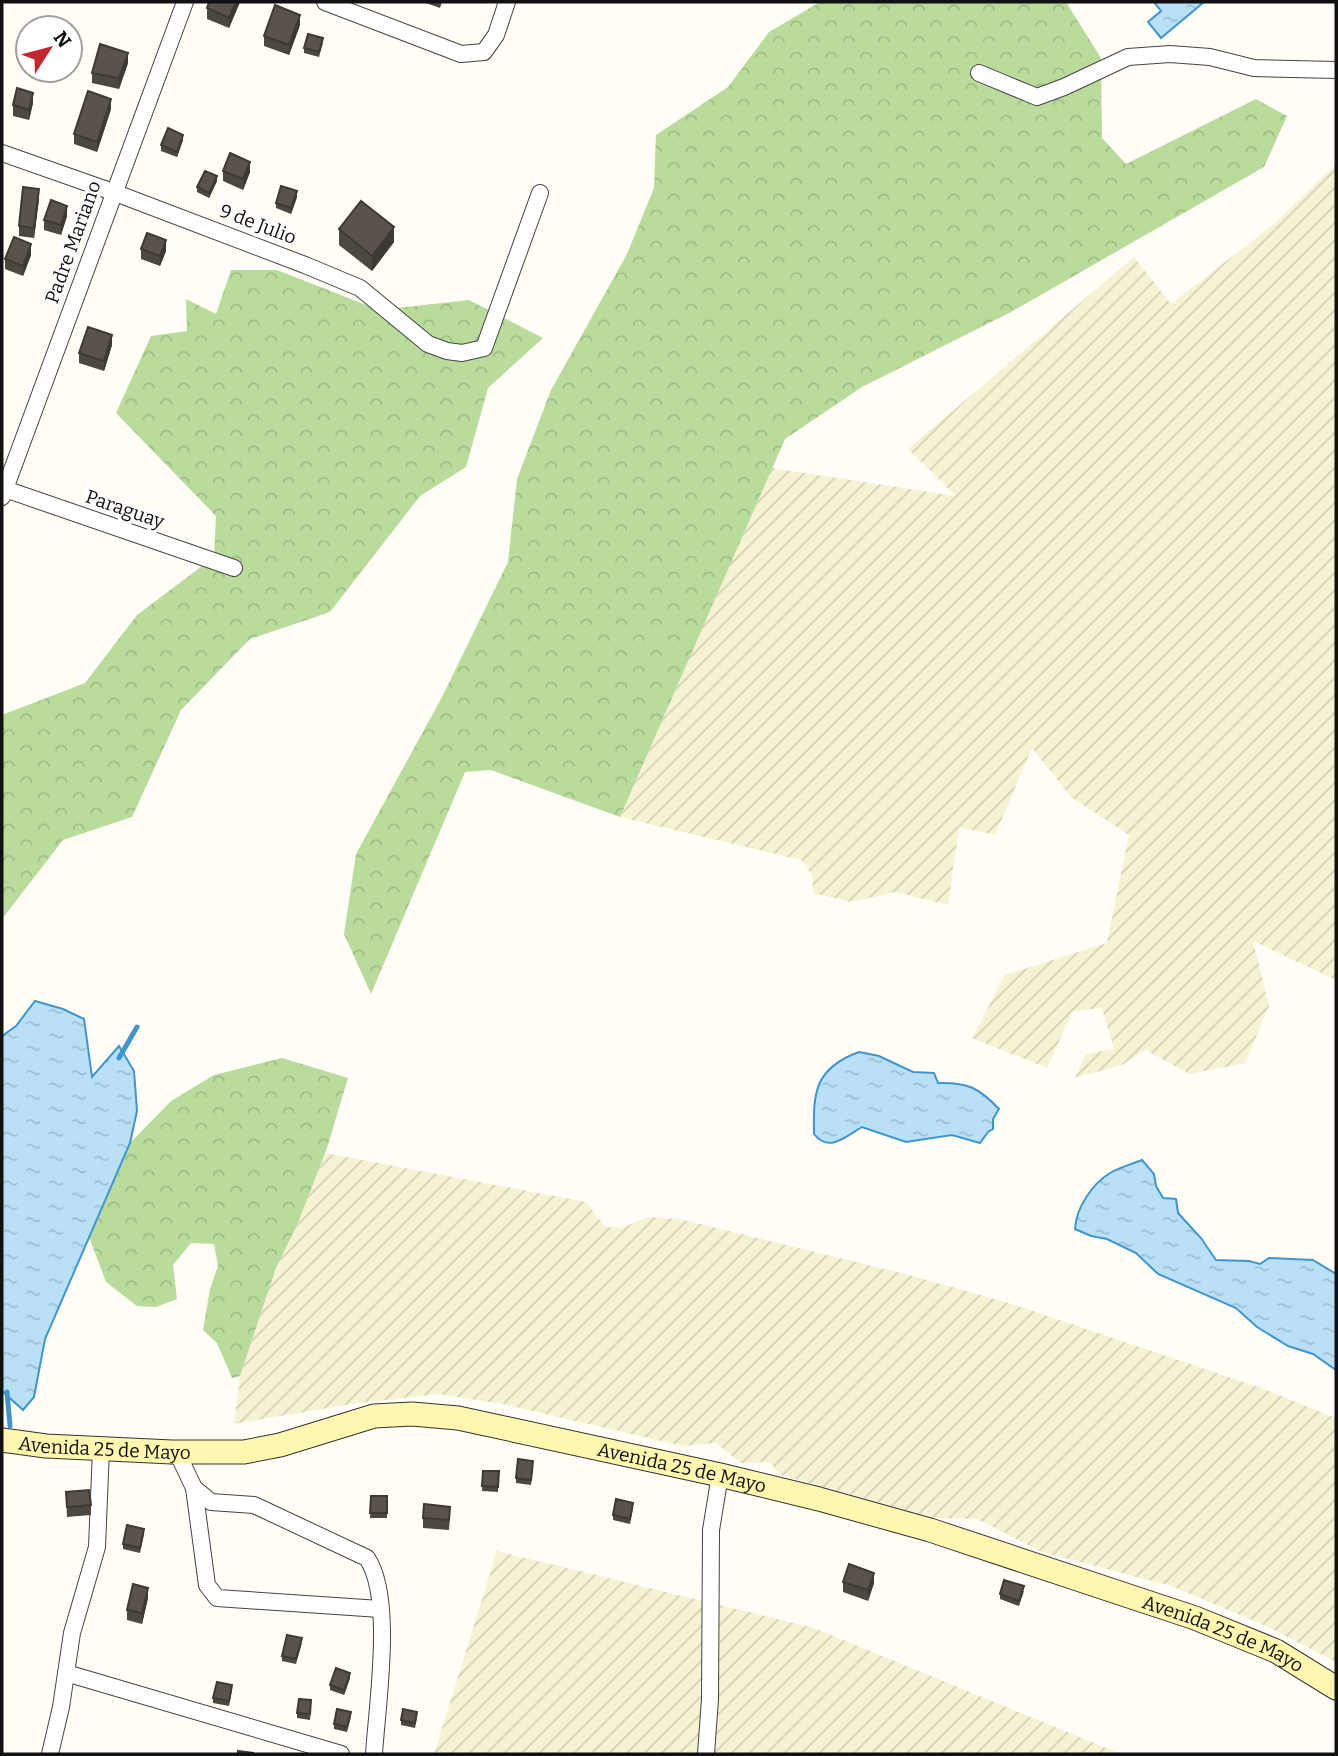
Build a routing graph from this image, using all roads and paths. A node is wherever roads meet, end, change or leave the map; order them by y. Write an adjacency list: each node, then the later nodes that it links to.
1 (185, 2): 7 (street, Padre Mariano)
2 (325, 2): 3 (street)
3 (507, 2)
4 (1336, 70): 5 (street)
5 (979, 73)
6 (2, 153): 7 (street, 9 de Julio)
7 (113, 192): 8 (street, 9 de Julio); 9 (street, Padre Mariano)
8 (540, 193)
9 (3, 492): 10 (street, Paraguay)
10 (234, 568)
11 (2, 1440): 12 (main road, Avenida 25 de Mayo)
12 (102, 1449): 13 (main road, Avenida 25 de Mayo); 17 (street)
13 (177, 1452): 14 (main road, Avenida 25 de Mayo); 15 (street)
14 (720, 1475): 18 (main road, Avenida 25 de Mayo); 22 (street)
15 (194, 1488): 16 (street); 16 (street)
16 (380, 1609): 21 (street)
17 (66, 1673): 19 (street); 20 (street)
18 (1336, 1688)
19 (50, 1754)
20 (341, 1754)
21 (374, 1754)
22 (706, 1754)

